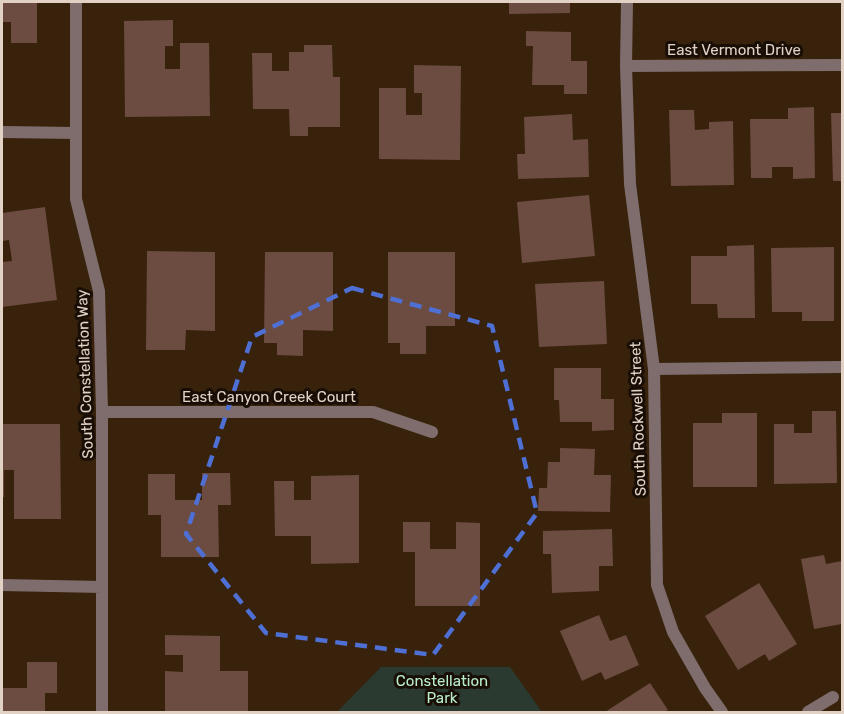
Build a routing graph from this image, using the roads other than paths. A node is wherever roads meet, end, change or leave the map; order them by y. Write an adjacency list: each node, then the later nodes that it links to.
1 (76, 2): 6 (street, South Constellation Way)
2 (627, 2): 4 (street, South Rockwell Street)
3 (843, 64): 4 (street, East Vermont Drive)
4 (626, 66): 8 (street, South Rockwell Street)
5 (2, 132): 6 (street)
6 (76, 133): 9 (street, South Constellation Way)
7 (843, 367): 8 (street)
8 (654, 369): 15 (street, South Rockwell Street)
9 (102, 412): 10 (street, East Canyon Creek Court); 12 (street, South Constellation Way)
10 (432, 432)
11 (2, 585): 12 (street)
12 (102, 587): 14 (street, South Constellation Way)
13 (833, 697): 16 (street)
14 (102, 712)
15 (722, 712)
16 (807, 712)

